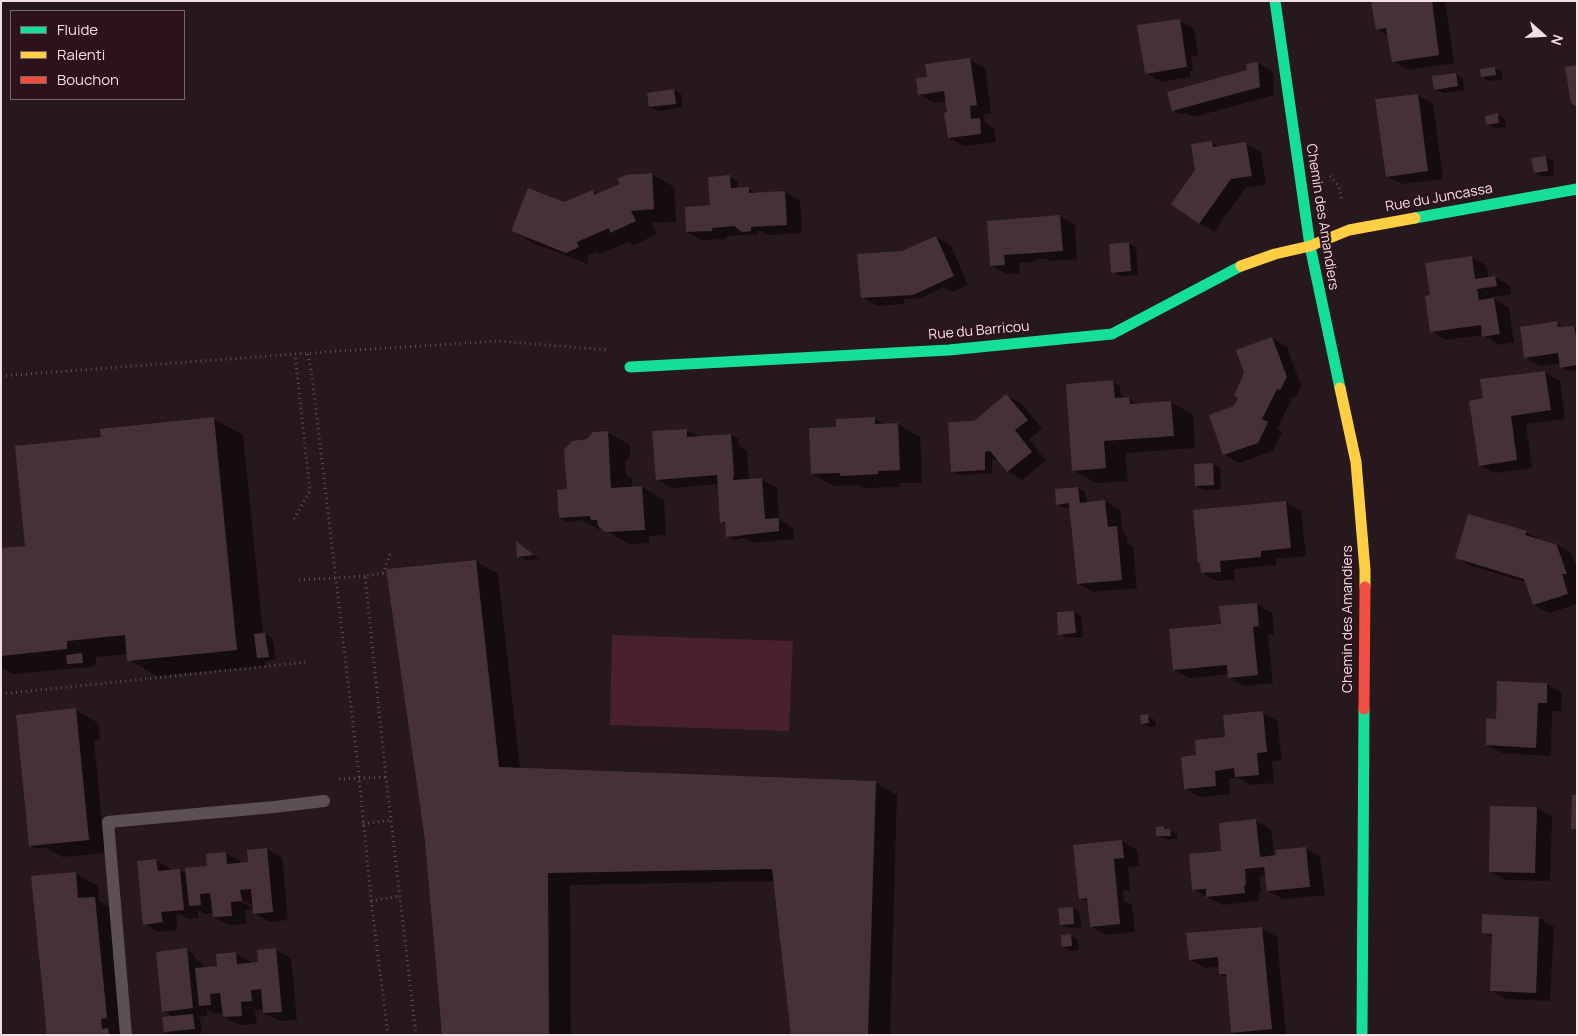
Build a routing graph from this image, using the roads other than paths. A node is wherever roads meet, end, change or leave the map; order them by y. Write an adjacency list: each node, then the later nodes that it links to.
1 (1275, 1): 3 (street, Chemin des Amandiers)
2 (1577, 189): 3 (street, Rue du Juncassa)
3 (1310, 246): 4 (street, Rue du Barricou); 7 (street, Chemin des Amandiers)
4 (630, 367)
5 (324, 801): 6 (lane)
6 (126, 1035)
7 (1362, 1035)

